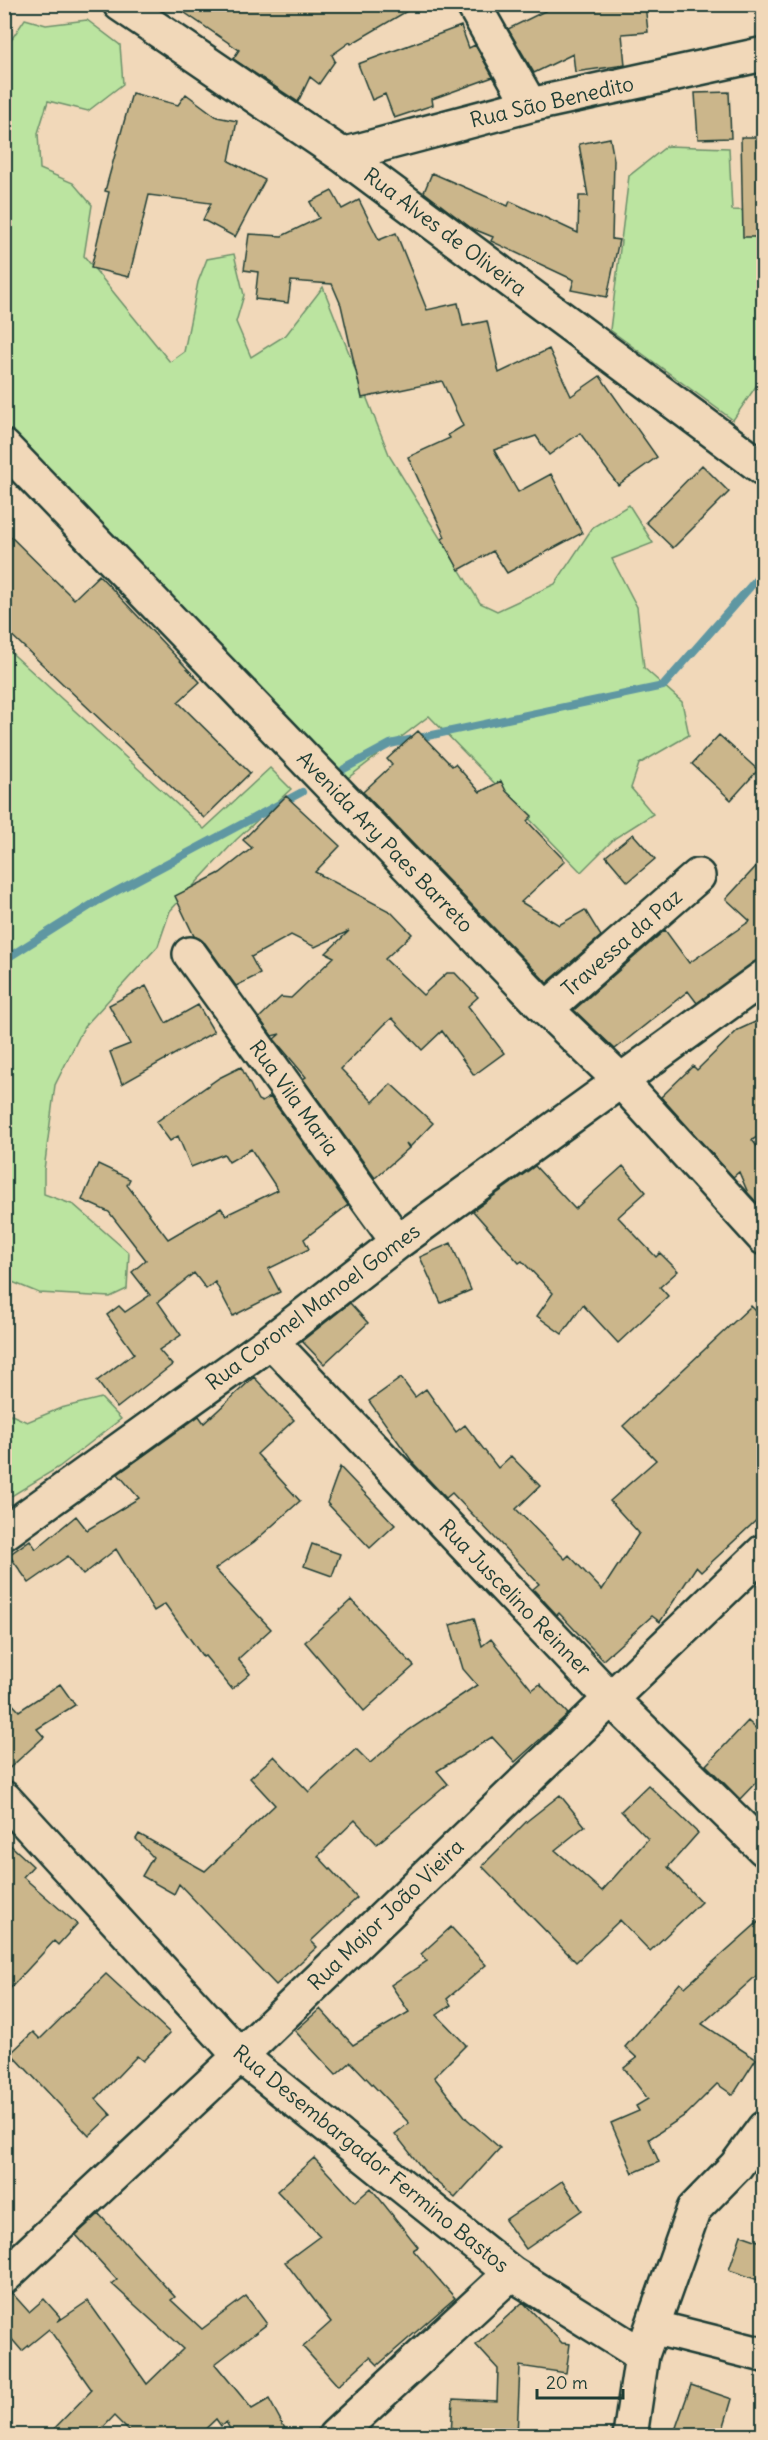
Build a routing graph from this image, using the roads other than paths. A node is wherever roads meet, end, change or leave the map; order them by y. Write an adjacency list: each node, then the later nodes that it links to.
1 (120, 4): 5 (street, Rua Alves de Oliveira)
2 (473, 4): 4 (street)
3 (764, 54): 4 (street, Rua São Benedito)
4 (530, 105): 5 (street, Rua São Benedito)
5 (342, 155): 7 (street, Rua Alves de Oliveira)
6 (4, 447): 11 (street, Avenida Ary Paes Barreto)
7 (764, 469)
8 (698, 876): 11 (street, Travessa da Paz)
9 (190, 954): 14 (street, Rua Vila Maria)
10 (764, 977): 12 (street, Rua Coronel Manoel Gomes)
11 (546, 1009): 12 (street, Avenida Ary Paes Barreto)
12 (620, 1080): 13 (street, Avenida Ary Paes Barreto); 14 (street, Rua Coronel Manoel Gomes)
13 (764, 1238)
14 (398, 1242): 15 (street, Rua Coronel Manoel Gomes)
15 (271, 1341): 16 (street, Rua Coronel Manoel Gomes); 18 (street, Rua Juscelino Reinner)
16 (4, 1533)
17 (764, 1551): 18 (street, Rua Major João Vieira)
18 (610, 1698): 20 (street, Rua Juscelino Reinner); 21 (street, Rua Major João Vieira)
19 (4, 1798): 21 (street, Rua Desembargador Fermino Bastos)
20 (764, 1849)
21 (240, 2056): 23 (street, Rua Desembargador Fermino Bastos); 24 (street, Rua Major João Vieira)
22 (764, 2128): 25 (street)
23 (511, 2273): 25 (street, Rua Desembargador Fermino Bastos); 27 (street)
24 (4, 2277)
25 (647, 2341): 26 (street, Rua Desembargador Fermino Bastos); 28 (street)
26 (764, 2355)
27 (335, 2436)
28 (630, 2436)

